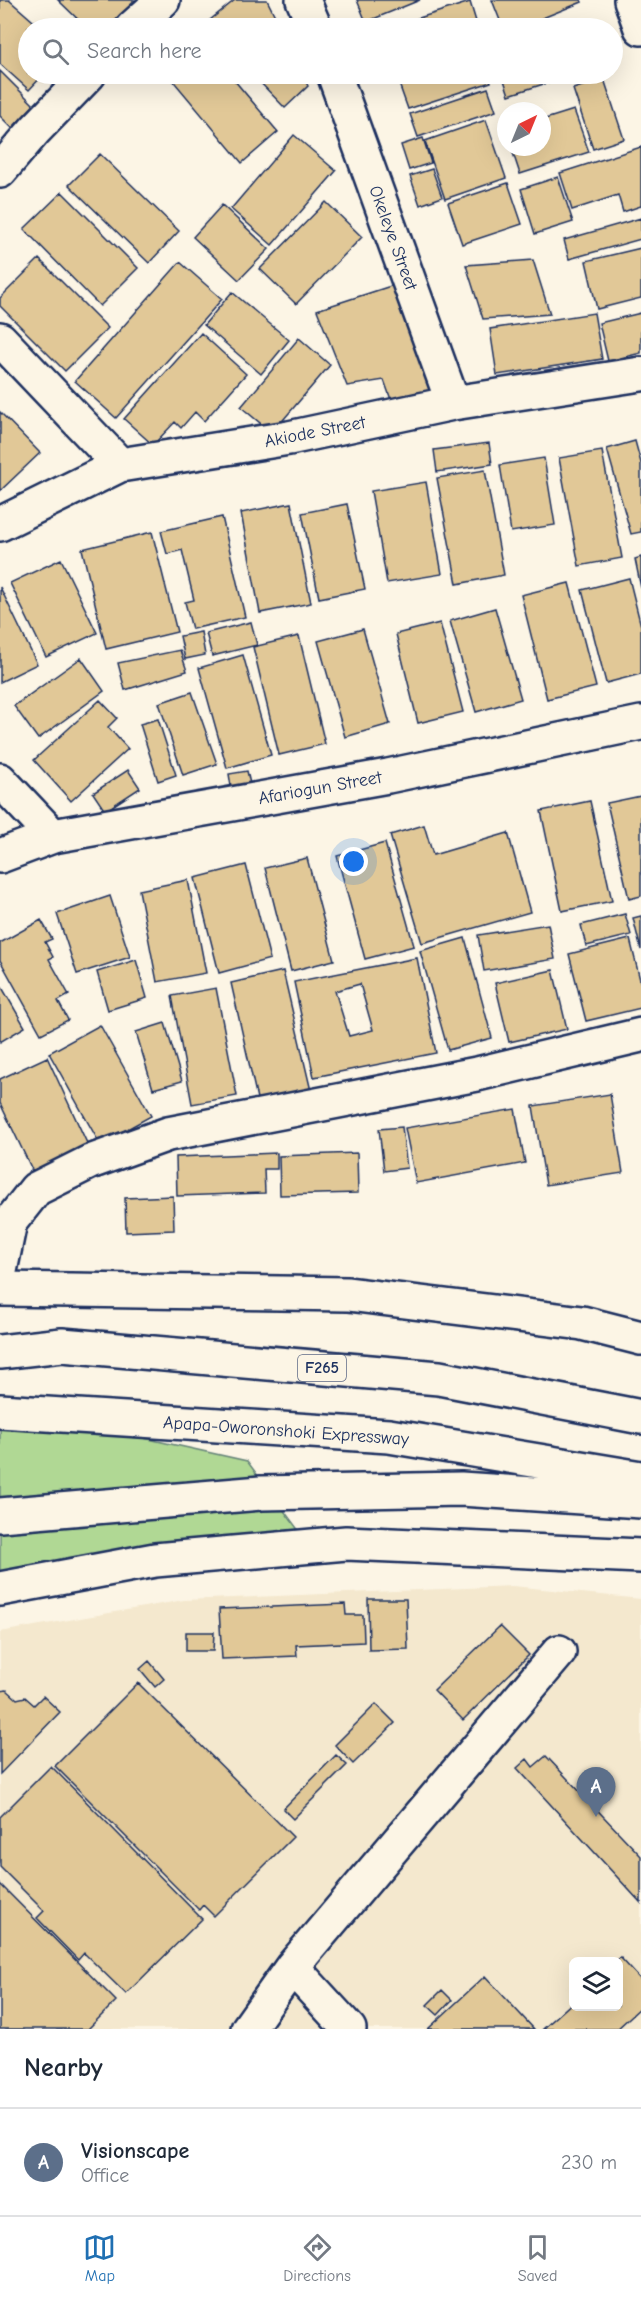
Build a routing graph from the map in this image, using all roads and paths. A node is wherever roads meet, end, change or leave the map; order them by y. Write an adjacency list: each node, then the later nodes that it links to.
1 (163, 0): 4 (main road)
2 (303, 0): 5 (main road)
3 (631, 0): 6 (main road)
4 (143, 18)
5 (311, 18)
6 (641, 28)
7 (79, 84): 9 (main road)
8 (338, 84): 12 (main road, Okeleye Street)
9 (0, 171)
10 (0, 339): 13 (main road)
11 (641, 374): 12 (main road, Akiode Street)
12 (453, 403): 13 (main road, Akiode Street)
13 (120, 465): 14 (main road, Akiode Street)
14 (0, 524)
15 (641, 723): 17 (main road, Afariogun Street)
16 (0, 780): 17 (main road)
17 (53, 836): 18 (main road, Afariogun Street)
18 (0, 856)
19 (641, 1035): 20 (main road)
20 (0, 1271)
21 (0, 1288): 22 (main road)
22 (641, 1338)
23 (0, 1340): 24 (main road)
24 (62, 1345): 25 (main road, F265); 27 (main road, F265)
25 (0, 1352)
26 (0, 1411): 28 (main road, Apapa-Oworonshoki Expressway)
27 (641, 1417)
28 (641, 1478)
29 (641, 1501): 30 (main road)
30 (0, 1515)
31 (641, 1556): 32 (main road)
32 (0, 1589)
33 (559, 1652): 34 (main road)
34 (292, 1967): 35 (main road); 36 (main road)
35 (248, 2029)
36 (349, 2029)

